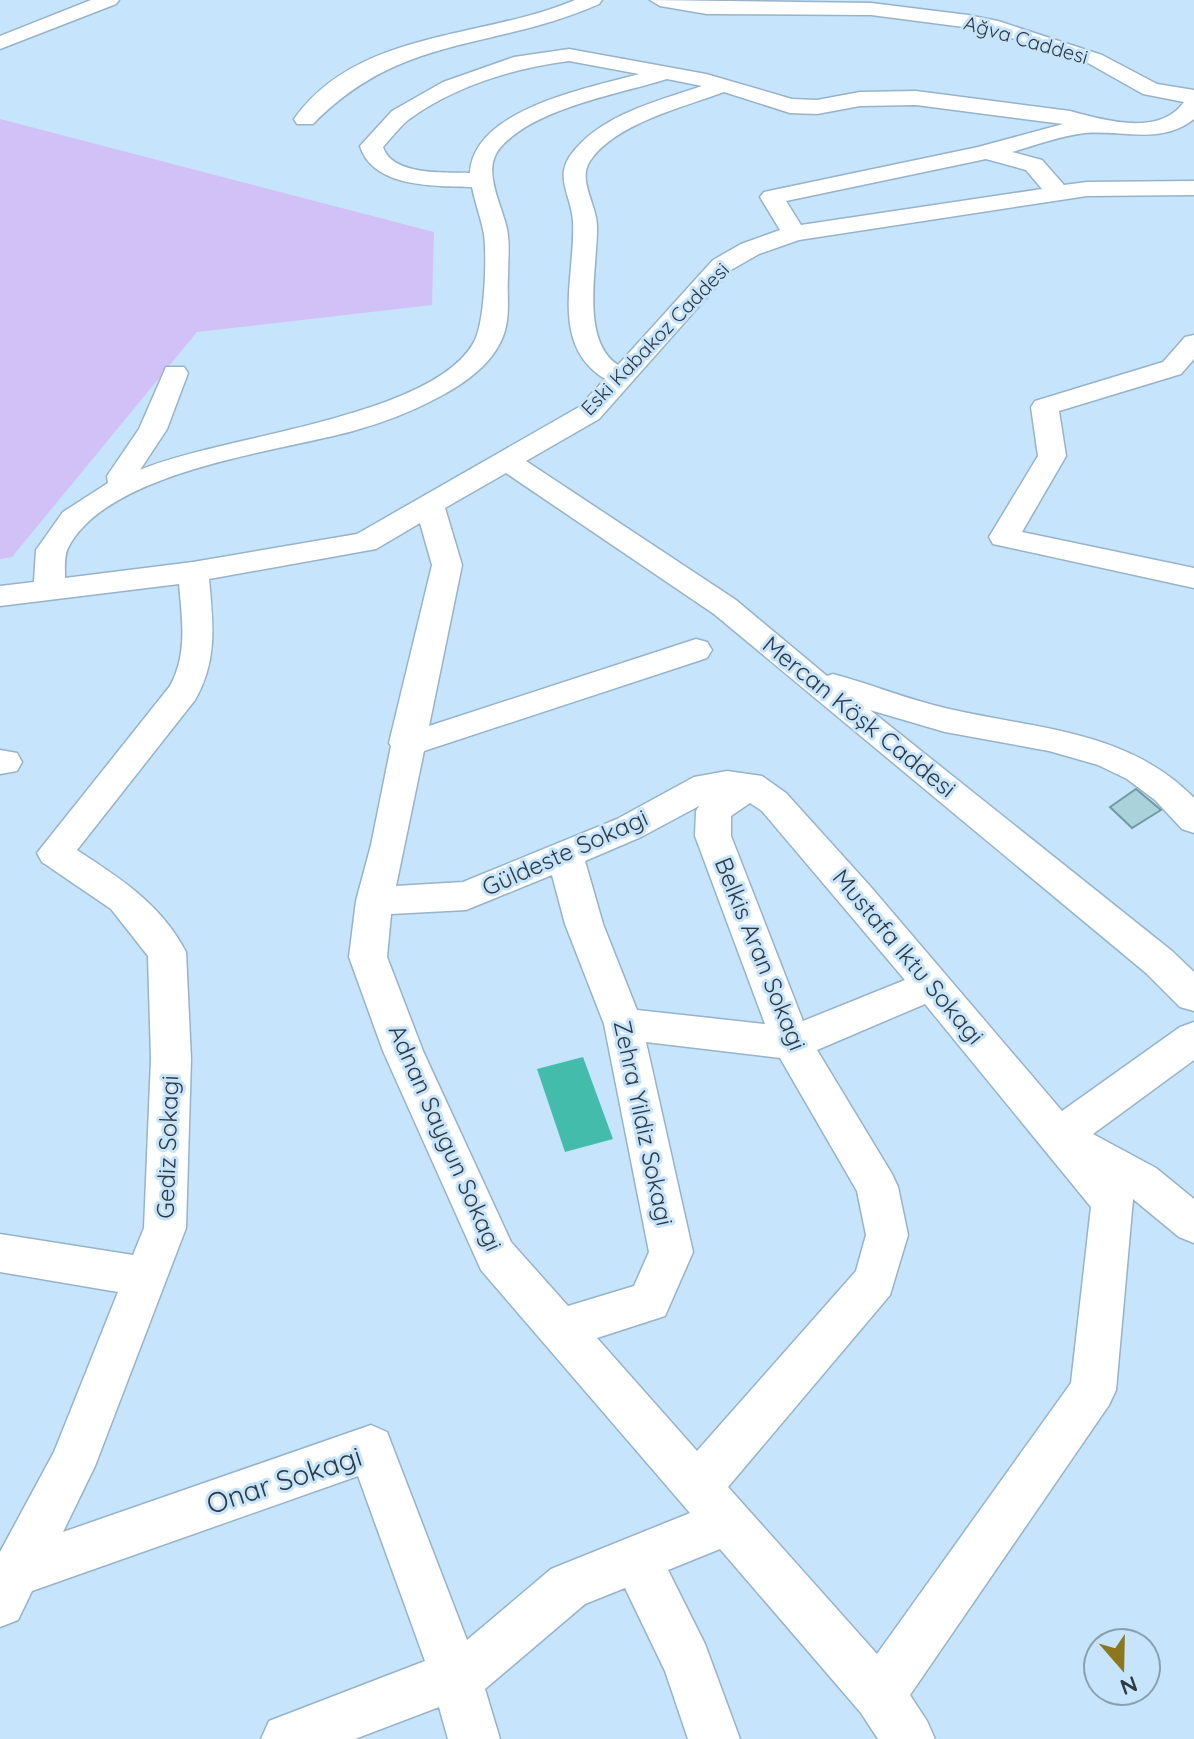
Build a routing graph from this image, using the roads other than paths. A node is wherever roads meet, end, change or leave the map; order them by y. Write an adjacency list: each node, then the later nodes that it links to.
1 (109, 0): 7 (street)
2 (592, 0): 6 (street)
3 (660, 0): 5 (street, Ağva Caddesi)
4 (947, 0): 5 (street)
5 (968, 21): 11 (street, Ağva Caddesi)
6 (455, 39): 8 (street); 12 (street)
7 (0, 43)
8 (521, 61): 9 (street); 15 (street)
9 (662, 74): 10 (street); 15 (street)
10 (724, 85): 13 (street); 21 (street)
11 (1194, 100): 13 (street)
12 (305, 119)
13 (1090, 126): 14 (street)
14 (986, 152): 17 (street); 18 (street)
15 (482, 180): 23 (street)
16 (1194, 188): 17 (street, Eski Kabakoz Caddesi)
17 (1059, 194): 18 (street, Eski Kabakoz Caddesi)
18 (794, 233): 21 (street, Eski Kabakoz Caddesi)
19 (1194, 343): 26 (street)
20 (175, 373): 23 (street)
21 (621, 378): 22 (street, Eski Kabakoz Caddesi)
22 (507, 461): 24 (street, Eski Kabakoz Caddesi); 30 (street, Mercan Köşk Caddesi)
23 (123, 486): 27 (street)
24 (429, 503): 25 (street, Eski Kabakoz Caddesi); 31 (street, Adnan Saygun Sokagi)
25 (193, 572): 27 (street, Eski Kabakoz Caddesi); 44 (street, Gediz Sokagi)
26 (1194, 578)
27 (49, 589): 28 (street, Eski Kabakoz Caddesi)
28 (0, 596)
29 (696, 650): 31 (street)
30 (804, 674): 33 (street); 37 (street, Mercan Köşk Caddesi)
31 (406, 743): 35 (street, Adnan Saygun Sokagi)
32 (750, 785): 34 (street, Güldeste Sokagi); 36 (street, Mustafa Iktu Sokagi); 40 (street, Belkis Aran Sokagi)
33 (1194, 820)
34 (565, 855): 35 (street, Güldeste Sokagi); 38 (street, Zehra Yildiz Sokagi)
35 (374, 901): 45 (street, Adnan Saygun Sokagi)
36 (932, 985): 40 (street); 41 (street, Mustafa Iktu Sokagi)
37 (1194, 996)
38 (623, 1024): 40 (street); 45 (street, Zehra Yildiz Sokagi)
39 (1194, 1038): 41 (street)
40 (792, 1043): 46 (street, Belkis Aran Sokagi)
41 (1059, 1136): 42 (street, Mustafa Iktu Sokagi); 50 (street, Mustafa Iktu Sokagi)
42 (1194, 1224)
43 (0, 1253): 44 (street)
44 (147, 1277): 48 (street, Gediz Sokagi)
45 (560, 1329): 46 (street, Adnan Saygun Sokagi)
46 (712, 1504): 47 (street); 50 (street, Adnan Saygun Sokagi)
47 (636, 1558): 49 (street); 53 (street)
48 (8, 1588): 49 (street, Onar Sokagi)
49 (455, 1675): 51 (street); 52 (street)
50 (879, 1695): 54 (street, Adnan Saygun Sokagi)
51 (287, 1739)
52 (474, 1739)
53 (714, 1739)
54 (909, 1739)

